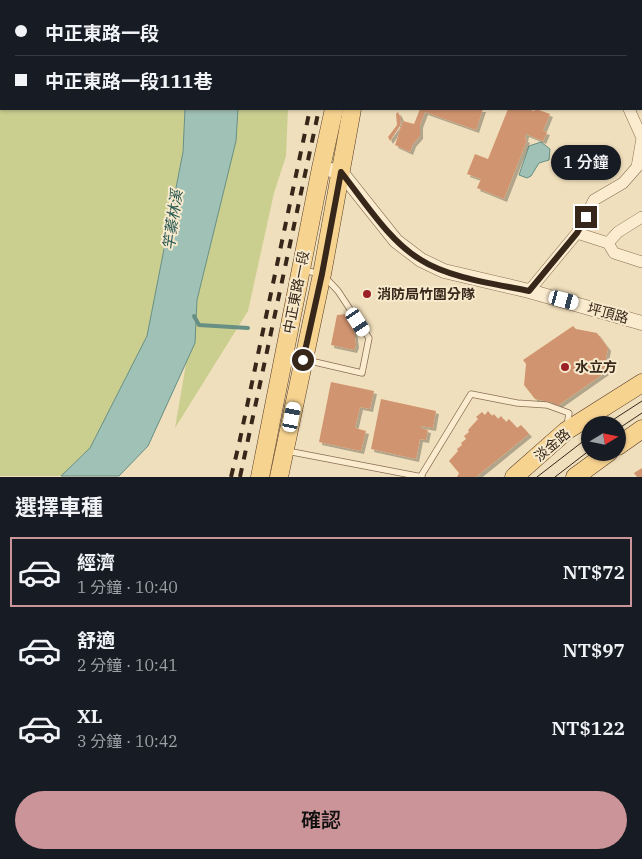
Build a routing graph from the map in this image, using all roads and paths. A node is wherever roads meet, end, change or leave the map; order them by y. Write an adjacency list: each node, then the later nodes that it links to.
1 (334, 110): 4 (main road, 中正東路一段)
2 (352, 110): 5 (main road, 中正東路一段)
3 (629, 110): 7 (street)
4 (321, 168): 5 (street); 10 (main road, 中正東路一段)
5 (341, 172): 11 (main road, 中正東路一段); 12 (street, 坪頂路)
6 (642, 217): 8 (street)
7 (577, 233): 8 (street); 12 (street)
8 (608, 243): 9 (street)
9 (642, 262)
10 (301, 269): 11 (lane); 21 (main road, 中正東路一段)
11 (322, 274): 14 (main road, 中正東路一段); 14 (lane)
12 (529, 291): 13 (street, 坪頂路)
13 (642, 323)
14 (303, 360): 19 (main road, 中正東路一段)
15 (642, 383): 17 (main road, 淡金路)
16 (642, 428): 18 (main road)
17 (566, 431): 23 (lane); 24 (main road, 淡金路)
18 (626, 440)
19 (285, 451): 22 (main road, 中正東路一段); 23 (lane)
20 (596, 461): 25 (main road)
21 (260, 476)
22 (279, 476)
23 (422, 476)
24 (514, 476)
25 (575, 476)

